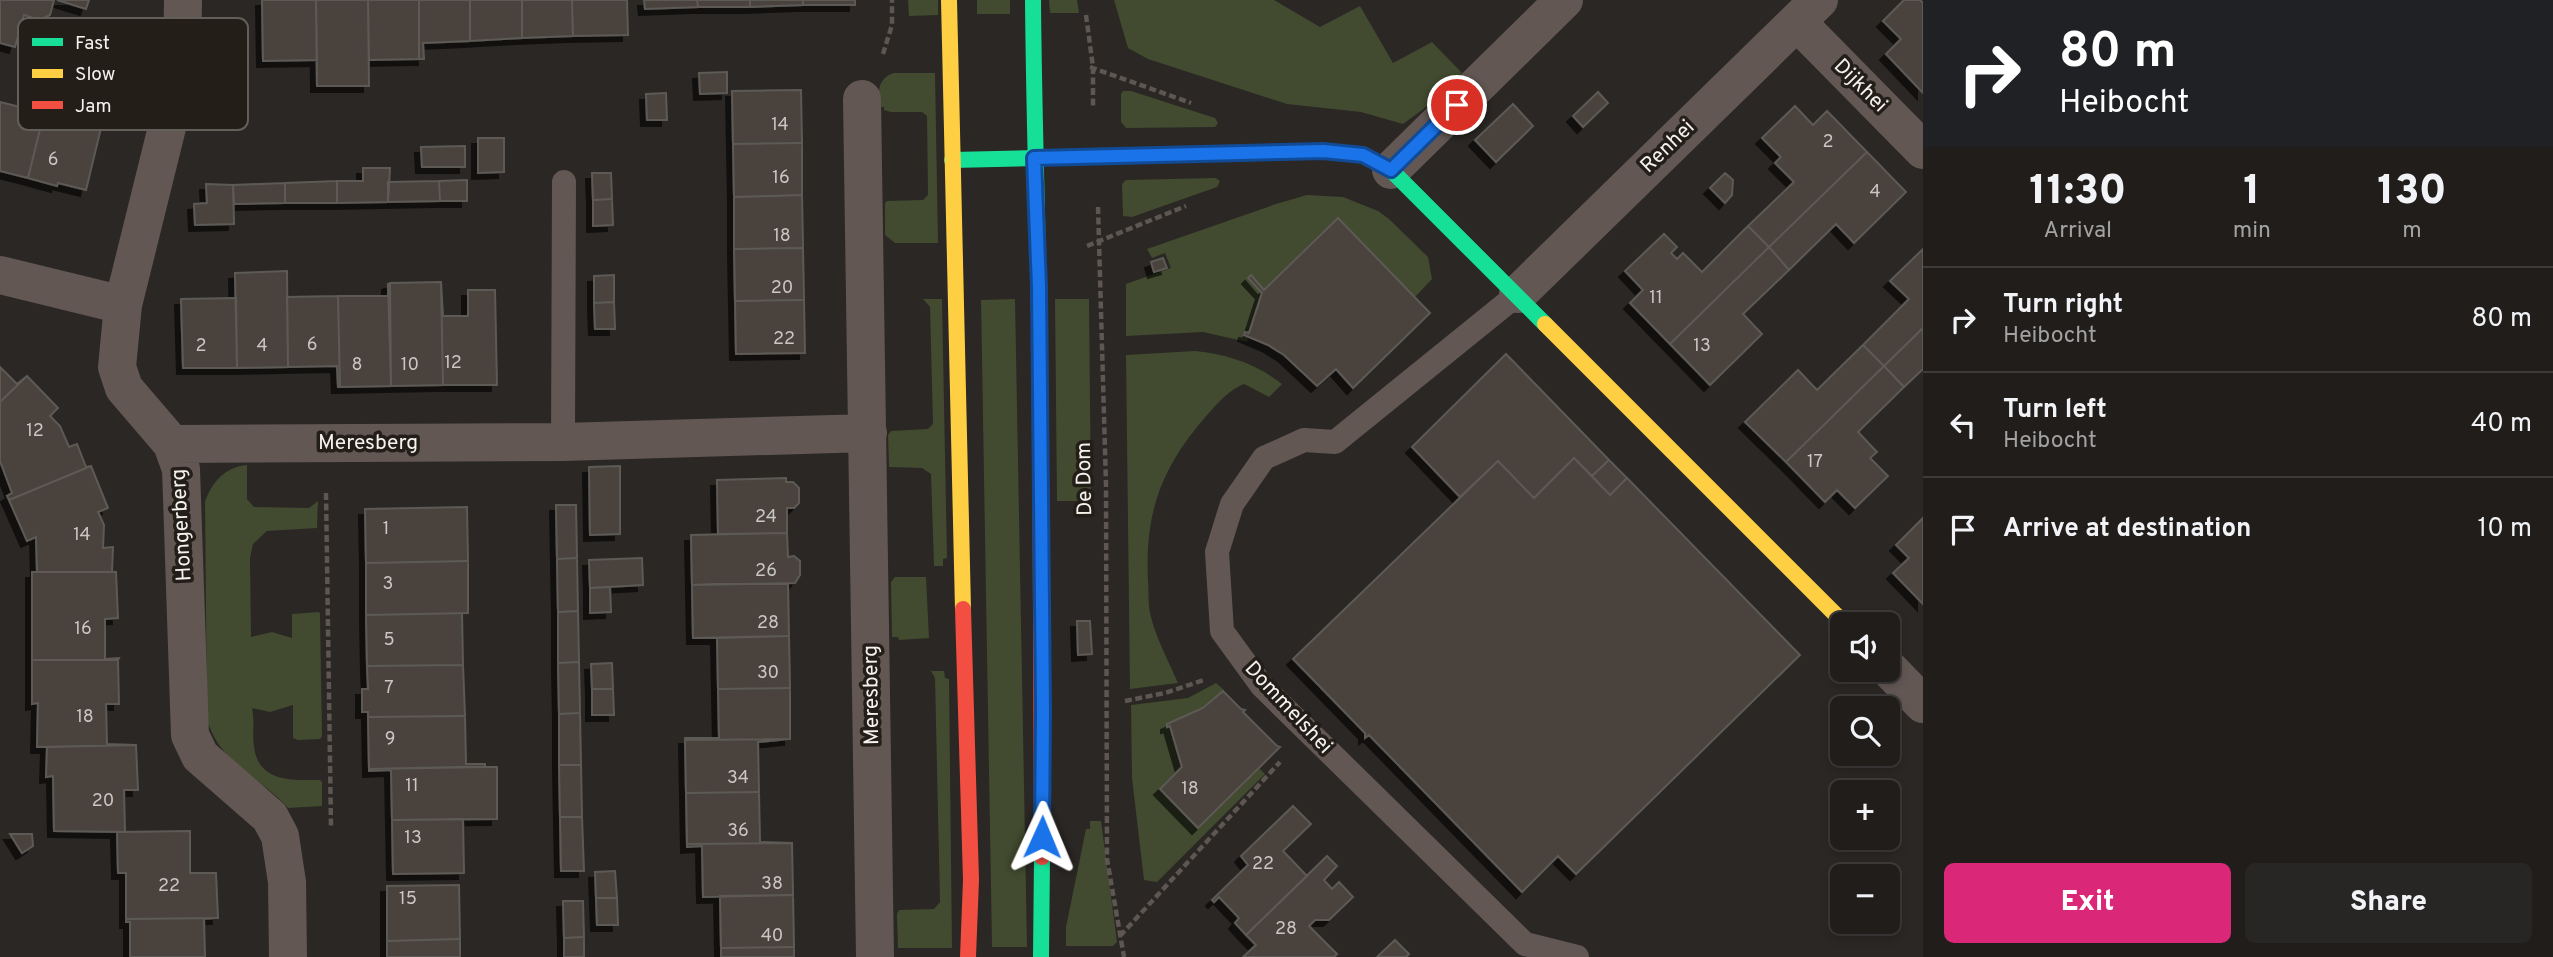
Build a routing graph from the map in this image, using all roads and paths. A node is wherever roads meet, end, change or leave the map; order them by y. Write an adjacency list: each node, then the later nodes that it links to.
1 (183, 0): 8 (street, Hongerberg)
2 (892, 0): 10 (path)
3 (949, 0): 10 (street)
4 (1033, 0): 9 (street, De Dom)
5 (1564, 0): 19 (street)
6 (1808, 11): 15 (street, Dijkhei); 25 (street, Renhei)
7 (1086, 13): 11 (path, De Dom)
8 (183, 18)
9 (1033, 65): 11 (path); 17 (street, De Dom)
10 (949, 66): 18 (street)
11 (1093, 67): 13 (path); 16 (path, De Dom)
12 (862, 99): 27 (street, Meresberg)
13 (1195, 104)
14 (166, 130): 26 (street, Hongerberg)
15 (1923, 150)
16 (1094, 157): 17 (street); 19 (street); 22 (path, De Dom)
17 (1034, 158): 18 (street); 23 (street, De Dom)
18 (952, 160): 41 (street)
19 (1391, 170): 25 (street)
20 (564, 182): 28 (lane)
21 (1195, 202): 22 (path)
22 (1100, 242): 23 (path); 38 (path, De Dom)
23 (1039, 260): 42 (street, De Dom)
24 (0, 275): 26 (street)
25 (1518, 295): 31 (street); 32 (lane, Dommelshei)
26 (123, 304): 30 (street, Hongerberg)
27 (868, 433): 28 (street, Meresberg); 40 (street, Meresberg)
28 (563, 442): 29 (street, Meresberg)
29 (326, 443): 30 (street, Meresberg); 37 (path)
30 (172, 444): 37 (street, Hongerberg)
31 (1833, 612)
32 (1243, 659): 34 (path); 36 (lane, Dommelshei)
33 (1900, 680): 35 (street)
34 (1125, 701)
35 (1923, 704)
36 (1308, 732): 38 (path); 44 (lane, Dommelshei)
37 (280, 836): 39 (street, Hongerberg)
38 (1119, 936): 43 (path, De Dom)
39 (288, 957)
40 (875, 957)
41 (968, 957)
42 (1041, 957)
43 (1124, 957)
44 (1577, 957)

